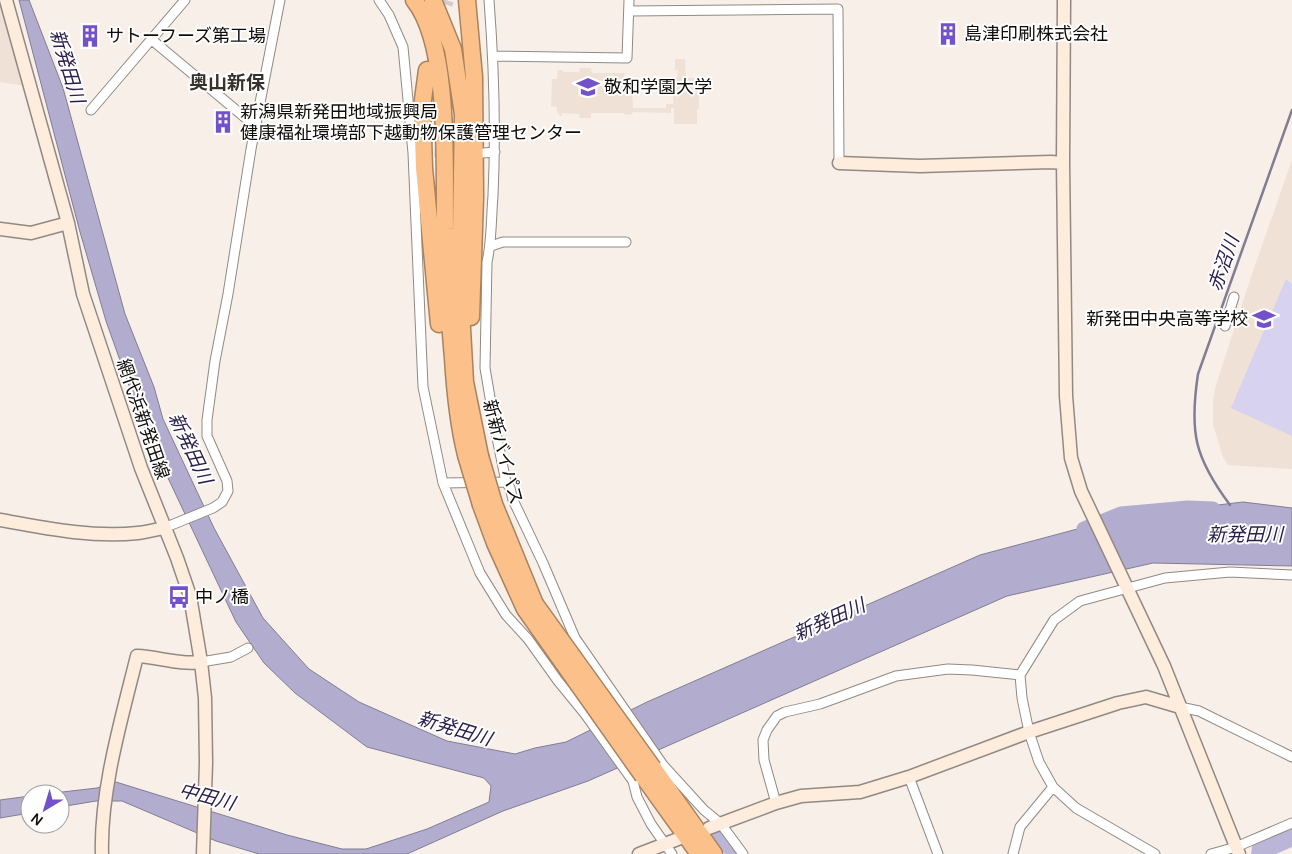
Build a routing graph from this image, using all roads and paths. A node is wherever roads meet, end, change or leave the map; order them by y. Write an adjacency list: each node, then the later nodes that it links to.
1 (6, 0): 21 (street, 網代浜新発田線)
2 (185, 0): 12 (street)
3 (280, 0): 16 (street)
4 (379, 0): 29 (street)
5 (414, 0): 27 (highway, 新新バイパス)
6 (433, 0): 27 (highway, 新新バイパス)
7 (467, 0): 27 (highway)
8 (489, 0): 13 (street)
9 (629, 0): 11 (street)
10 (1064, 0): 20 (street)
11 (629, 10): 13 (street); 19 (street)
12 (152, 40): 15 (street); 16 (street)
13 (493, 56): 17 (street)
14 (427, 70): 27 (highway)
15 (91, 110)
16 (257, 124): 31 (street)
17 (495, 152): 18 (street); 24 (street)
18 (484, 153)
19 (839, 163): 20 (street)
20 (1063, 163): 33 (street)
21 (68, 223): 22 (street); 31 (street, 網代浜新発田線)
22 (0, 229)
23 (626, 242): 24 (street)
24 (491, 246): 28 (street)
25 (1234, 297): 26 (street)
26 (1225, 326)
27 (465, 424): 42 (highway, 新新バイパス, bridge)
28 (506, 482): 29 (street); 34 (street)
29 (443, 483): 35 (street)
30 (0, 520): 31 (street)
31 (164, 528): 37 (street, 網代浜新発田線)
32 (1292, 575): 33 (street)
33 (1126, 584): 38 (street); 39 (street)
34 (575, 638): 35 (street); 42 (street)
35 (533, 647): 42 (street)
36 (248, 648): 37 (street)
37 (201, 662): 51 (street); 52 (street, 網代浜新発田線)
38 (1020, 675): 40 (street); 45 (street)
39 (1180, 707): 40 (street); 41 (street); 50 (street)
40 (1029, 732): 43 (street); 44 (street)
41 (1292, 757)
42 (648, 773): 47 (street); 49 (street); 54 (highway, 新新バイパス); 55 (highway, 新新バイパス)
43 (909, 777): 45 (street); 57 (street)
44 (1053, 788): 58 (street); 59 (street)
45 (776, 803): 47 (street)
46 (1292, 823): 50 (street)
47 (715, 826): 56 (street)
48 (678, 839): 49 (street)
49 (669, 849): 53 (street)
50 (1238, 851): 60 (street)
51 (102, 854)
52 (203, 854)
53 (639, 854)
54 (699, 854)
55 (714, 854)
56 (744, 854)
57 (938, 854)
58 (1013, 854)
59 (1156, 854)
60 (1211, 854)

